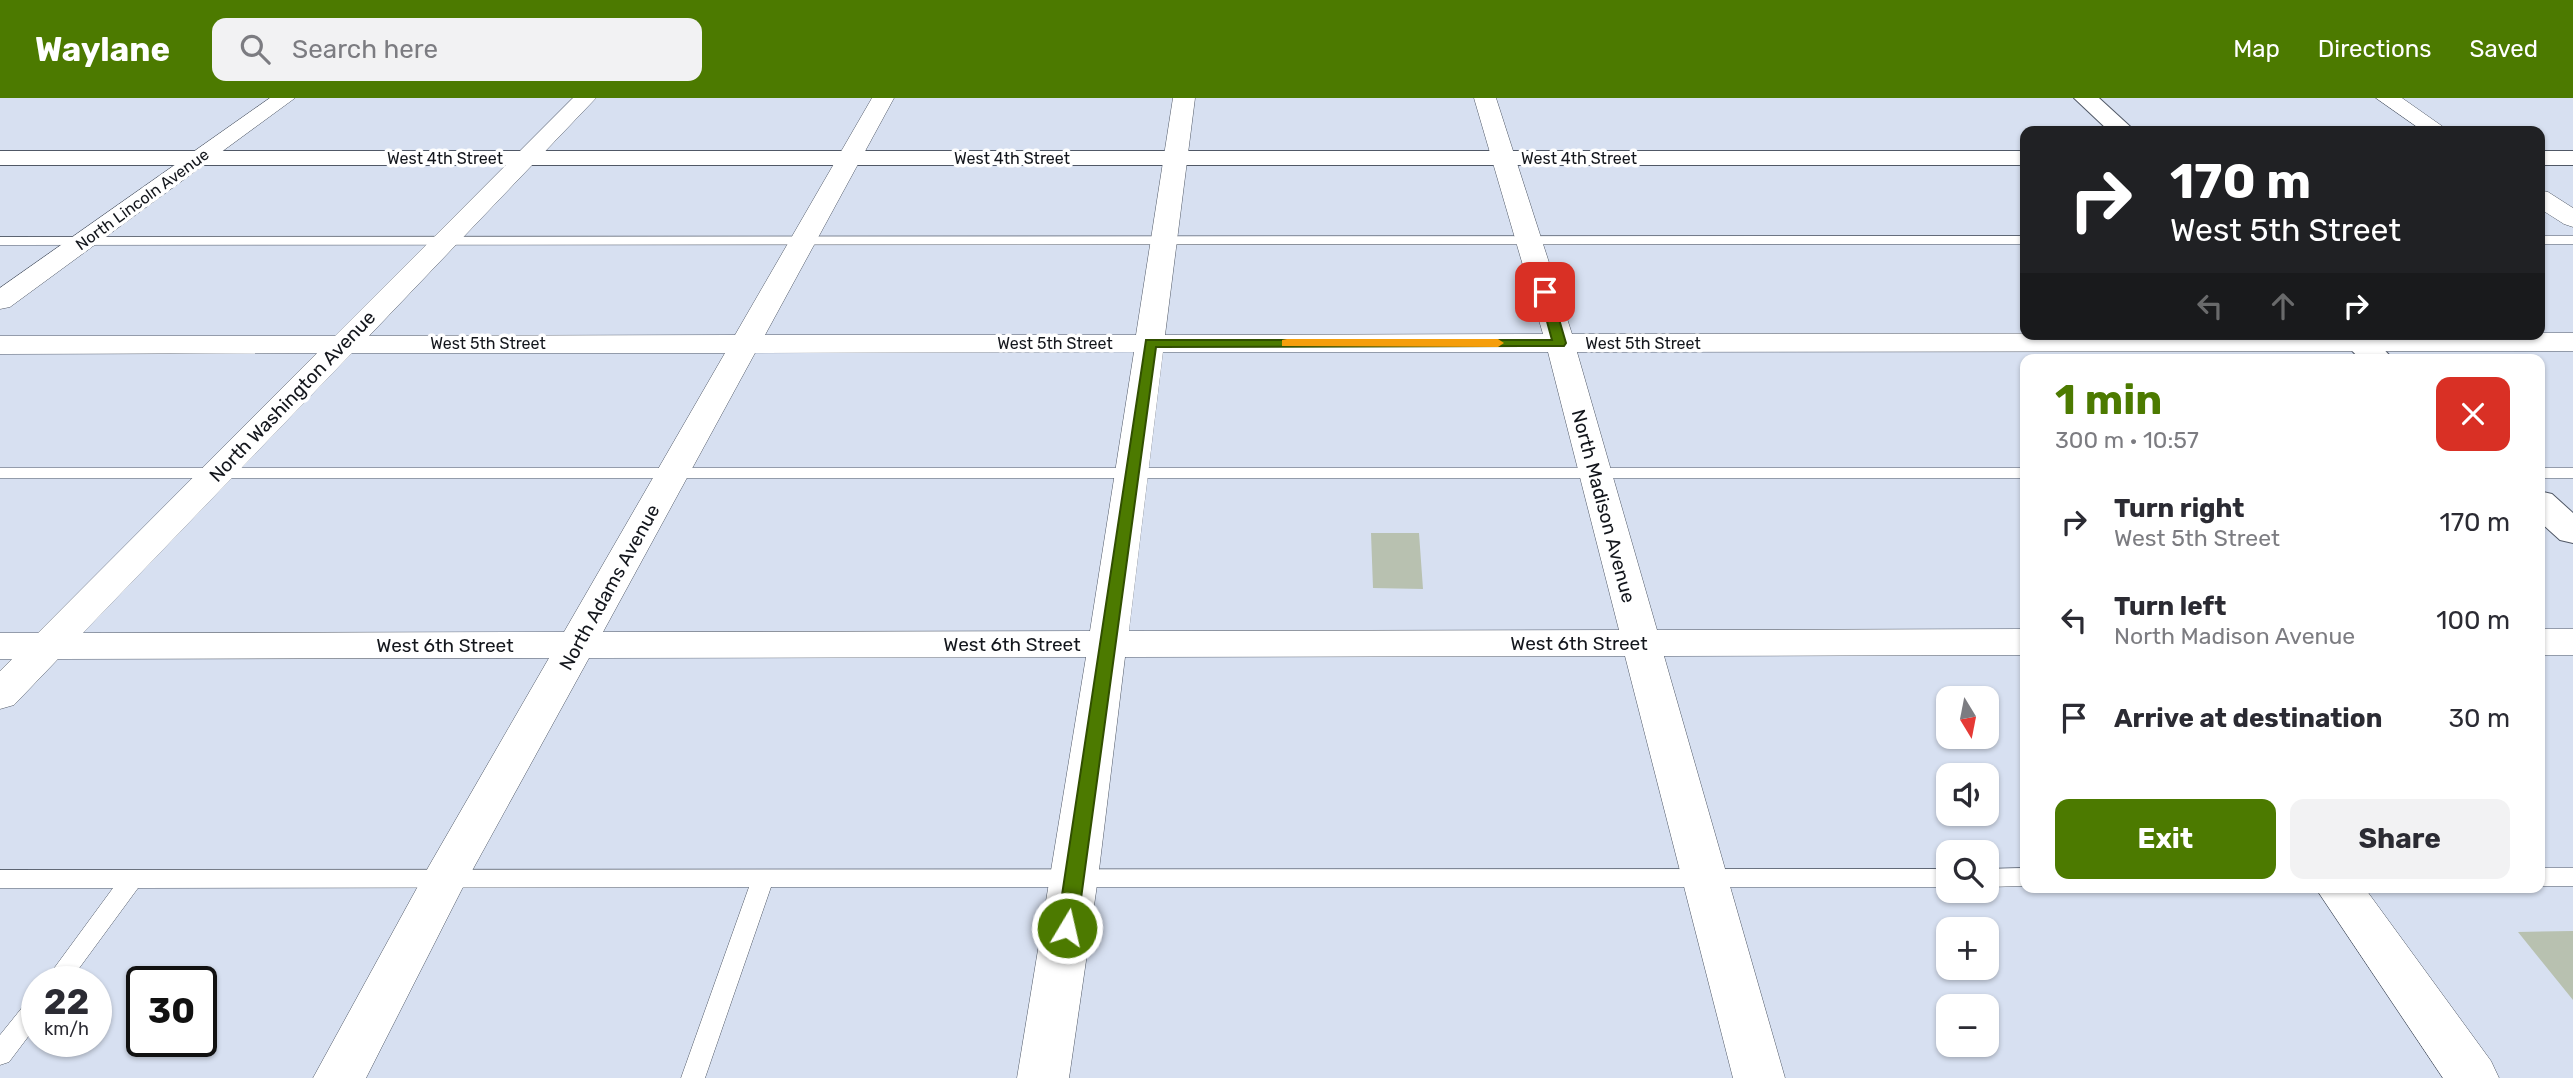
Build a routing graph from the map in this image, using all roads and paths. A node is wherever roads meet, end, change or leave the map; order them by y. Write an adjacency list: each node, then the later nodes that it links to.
1 (284, 98): 11 (street, North Lincoln Avenue)
2 (585, 98): 12 (street, North Washington Avenue)
3 (883, 98): 18 (street, North Adams Avenue)
4 (1184, 98): 13 (street)
5 (1485, 98): 14 (street, North Madison Avenue)
6 (2085, 98): 8 (main road)
7 (2387, 98): 9 (street)
8 (2117, 126)
9 (2430, 126)
10 (0, 158): 11 (main road, West 4th Street)
11 (200, 158): 12 (main road, West 4th Street); 26 (street, North Lincoln Avenue)
12 (526, 158): 18 (main road, West 4th Street); 27 (street, North Washington Avenue)
13 (1175, 158): 14 (main road, West 4th Street); 18 (main road, West 4th Street); 21 (street)
14 (1502, 158): 15 (main road, West 4th Street); 29 (street, North Madison Avenue)
15 (2020, 158)
16 (2545, 158): 17 (main road)
17 (2573, 158)
18 (849, 159): 28 (street, North Adams Avenue)
19 (2545, 201): 20 (street)
20 (2573, 219)
21 (1164, 240): 28 (lane); 29 (lane); 33 (street)
22 (2020, 240): 29 (lane)
23 (2545, 240): 24 (lane)
24 (2573, 240)
25 (0, 241): 26 (lane)
26 (83, 241): 27 (lane); 30 (street, North Lincoln Avenue)
27 (445, 241): 28 (lane); 35 (street, North Washington Avenue)
28 (803, 241): 31 (street, North Adams Avenue)
29 (1530, 241): 34 (street, North Madison Avenue)
30 (0, 301)
31 (746, 342): 33 (street, West 5th Street); 35 (street, West 5th Street); 40 (street, North Adams Avenue)
32 (2573, 342): 37 (street, West 5th Street)
33 (1150, 343): 34 (street, West 5th Street); 41 (street)
34 (1560, 343): 37 (street, West 5th Street); 42 (street, North Madison Avenue)
35 (344, 344): 36 (street, West 5th Street); 39 (street, North Washington Avenue)
36 (0, 345)
37 (2363, 345)
38 (0, 473): 39 (lane)
39 (217, 473): 40 (lane); 55 (street, North Washington Avenue)
40 (673, 473): 41 (lane); 53 (street, North Adams Avenue)
41 (1132, 473): 42 (lane); 52 (street)
42 (1595, 473): 43 (lane); 51 (street, North Madison Avenue)
43 (2020, 473)
44 (2545, 473): 45 (lane)
45 (2573, 473)
46 (2545, 507): 47 (main road)
47 (2573, 533)
48 (2020, 642): 51 (street, West 6th Street)
49 (2545, 642): 50 (street)
50 (2573, 642)
51 (1641, 643): 52 (street, West 6th Street); 61 (street, North Madison Avenue)
52 (1108, 644): 53 (street, West 6th Street); 60 (street)
53 (576, 645): 55 (street, West 6th Street); 66 (street, North Adams Avenue)
54 (0, 646): 55 (street, West 6th Street)
55 (48, 646): 56 (street, North Washington Avenue)
56 (0, 695)
57 (2020, 877): 63 (lane)
58 (2545, 877): 59 (lane)
59 (2573, 877)
60 (1075, 878): 61 (lane); 67 (lane); 74 (street)
61 (1704, 878): 62 (lane); 75 (street, North Madison Avenue)
62 (1936, 878)
63 (1999, 878)
64 (0, 879): 65 (lane)
65 (132, 879): 66 (lane); 69 (lane)
66 (445, 879): 67 (lane); 72 (street, North Adams Avenue)
67 (763, 879): 73 (lane)
68 (2342, 893): 76 (street)
69 (67, 966)
70 (21, 1027): 71 (lane)
71 (0, 1054)
72 (339, 1078)
73 (692, 1078)
74 (1043, 1078)
75 (1759, 1078)
76 (2473, 1078)

